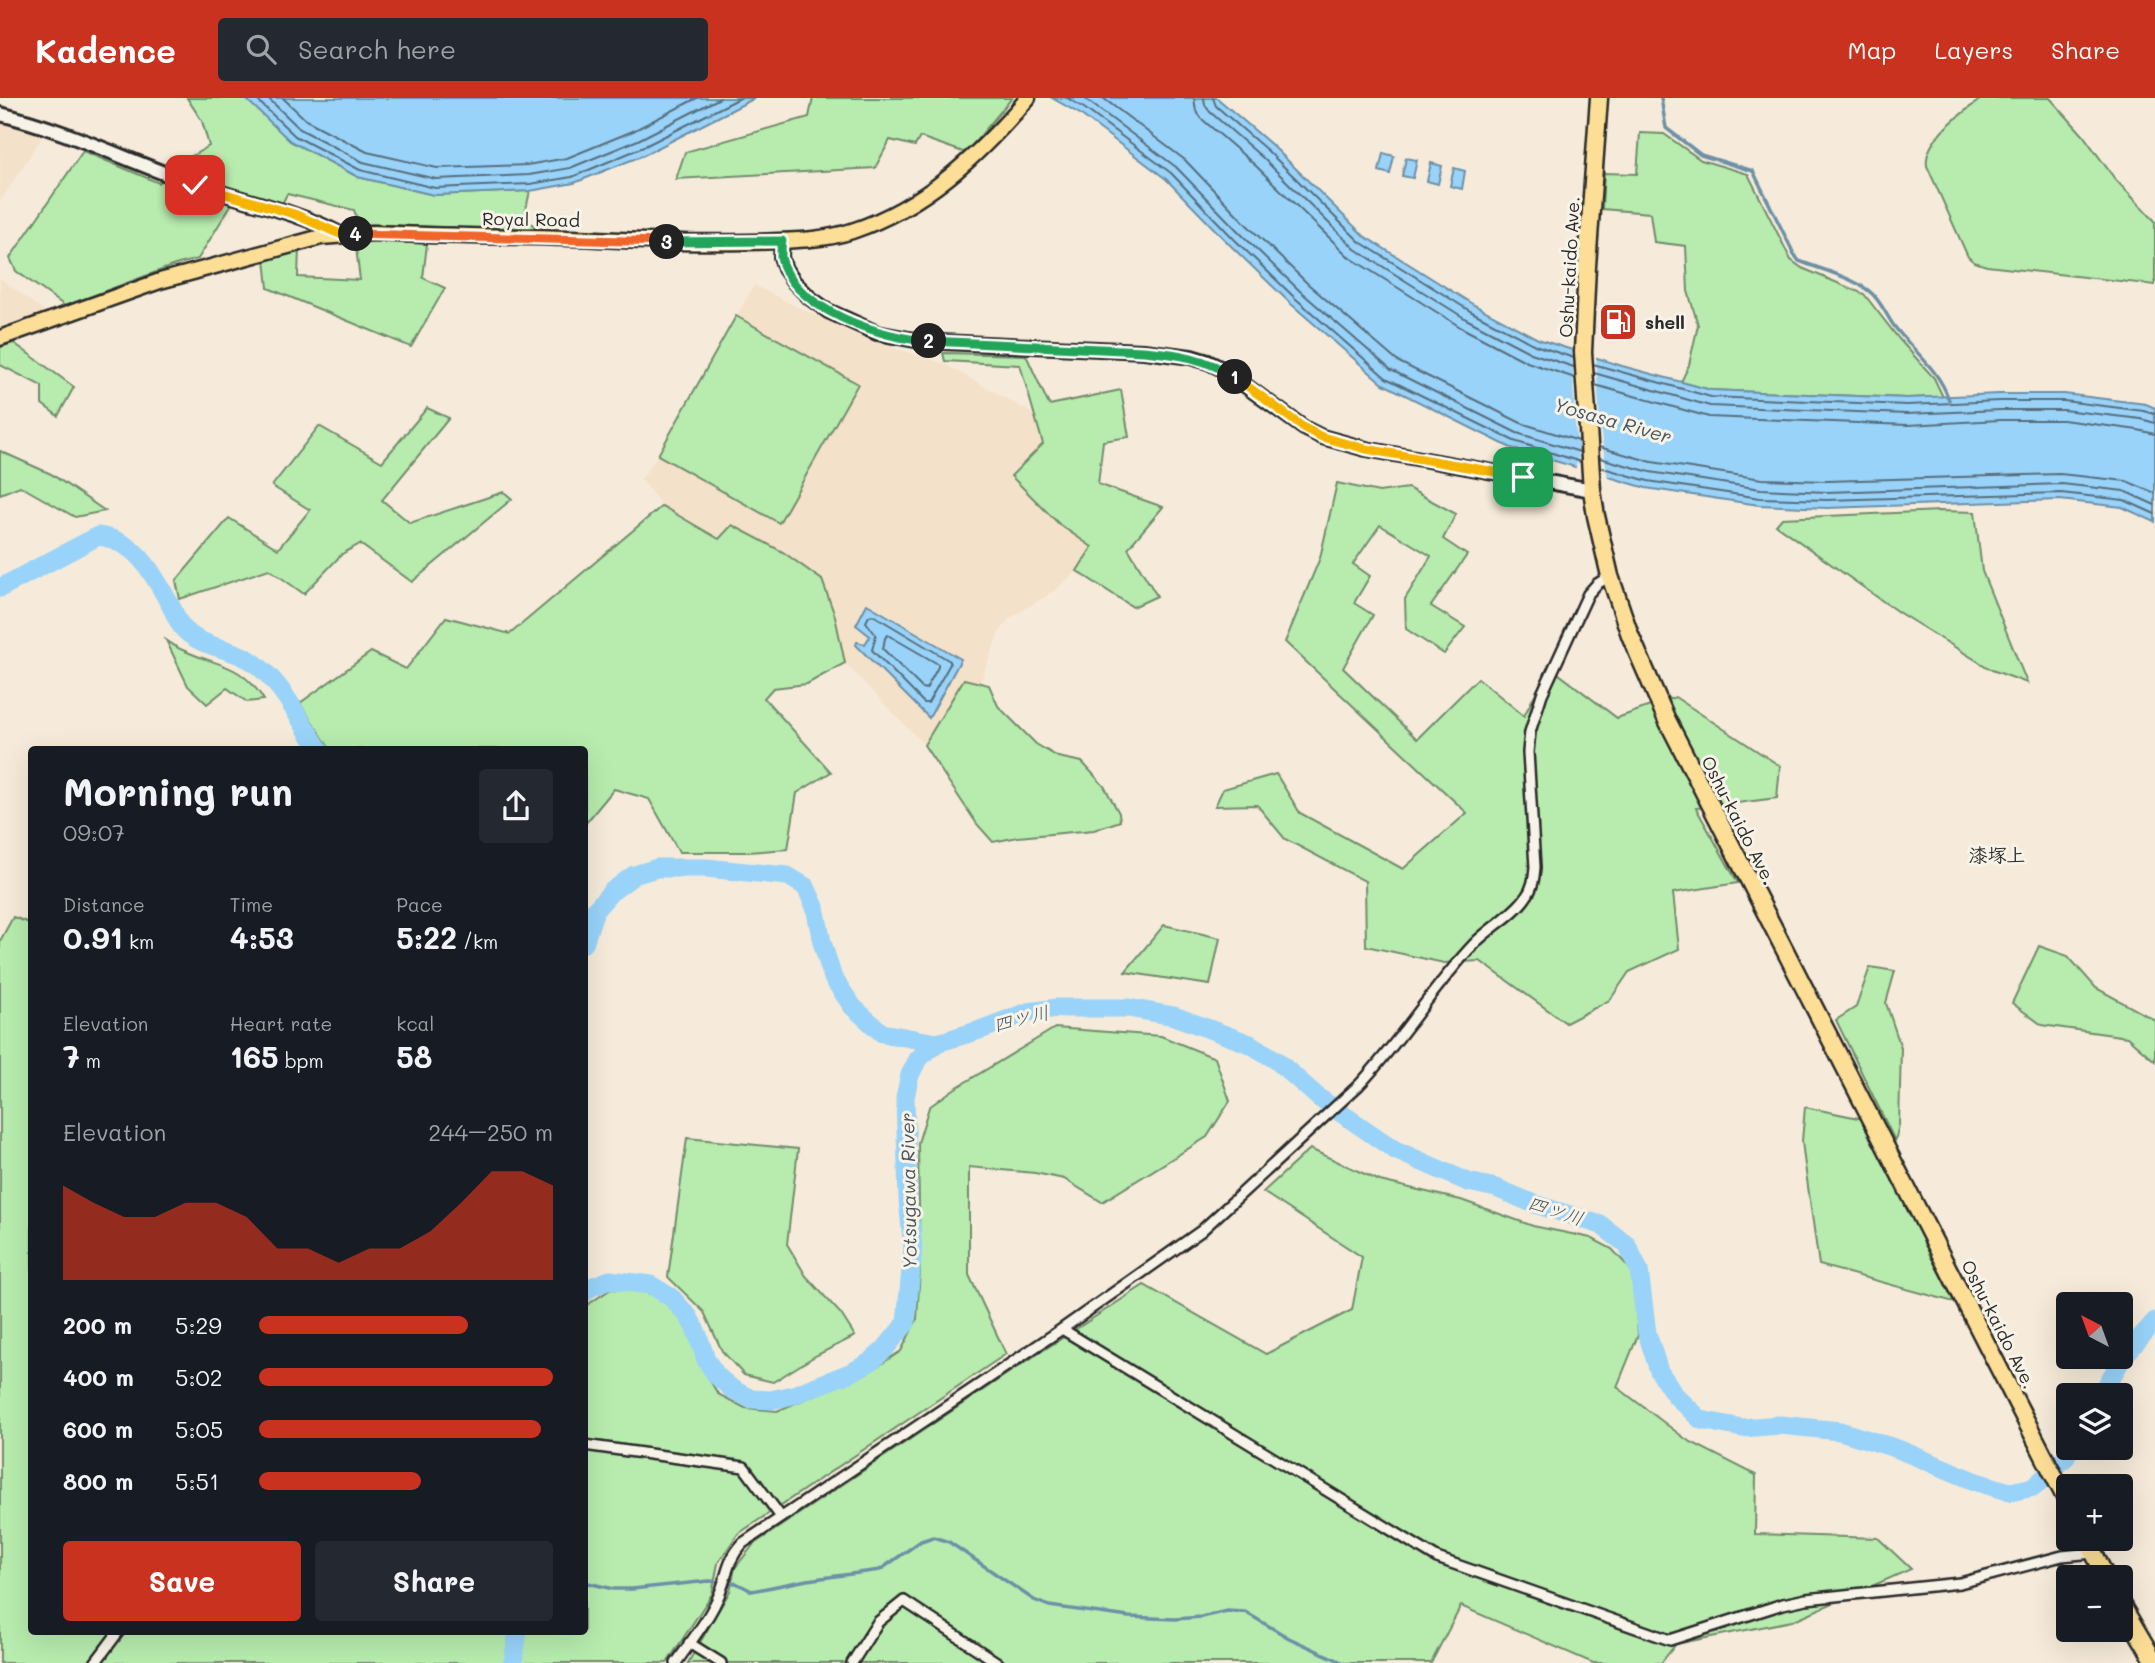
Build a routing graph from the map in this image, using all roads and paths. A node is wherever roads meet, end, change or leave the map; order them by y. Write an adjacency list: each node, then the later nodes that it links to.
1 (1028, 98): 5 (main road, Royal Road)
2 (1599, 98): 7 (highway, Oshu-kaido Ave.)
3 (0, 114): 4 (street)
4 (340, 234): 5 (main road, Royal Road); 6 (main road, Royal Road)
5 (782, 241): 7 (street)
6 (0, 338)
7 (1592, 491): 8 (highway, Oshu-kaido Ave.)
8 (1609, 576): 9 (street); 11 (highway, Oshu-kaido Ave.)
9 (1062, 1329): 12 (street); 13 (street)
10 (588, 1446): 12 (street)
11 (2056, 1479)
12 (781, 1517): 16 (street)
13 (2072, 1551)
14 (2133, 1624): 17 (highway)
15 (116, 1635): 18 (street)
16 (689, 1643): 19 (street); 20 (street)
17 (2155, 1662)
18 (95, 1663)
19 (676, 1663)
20 (721, 1663)
21 (852, 1663): 22 (street)
22 (998, 1663)

